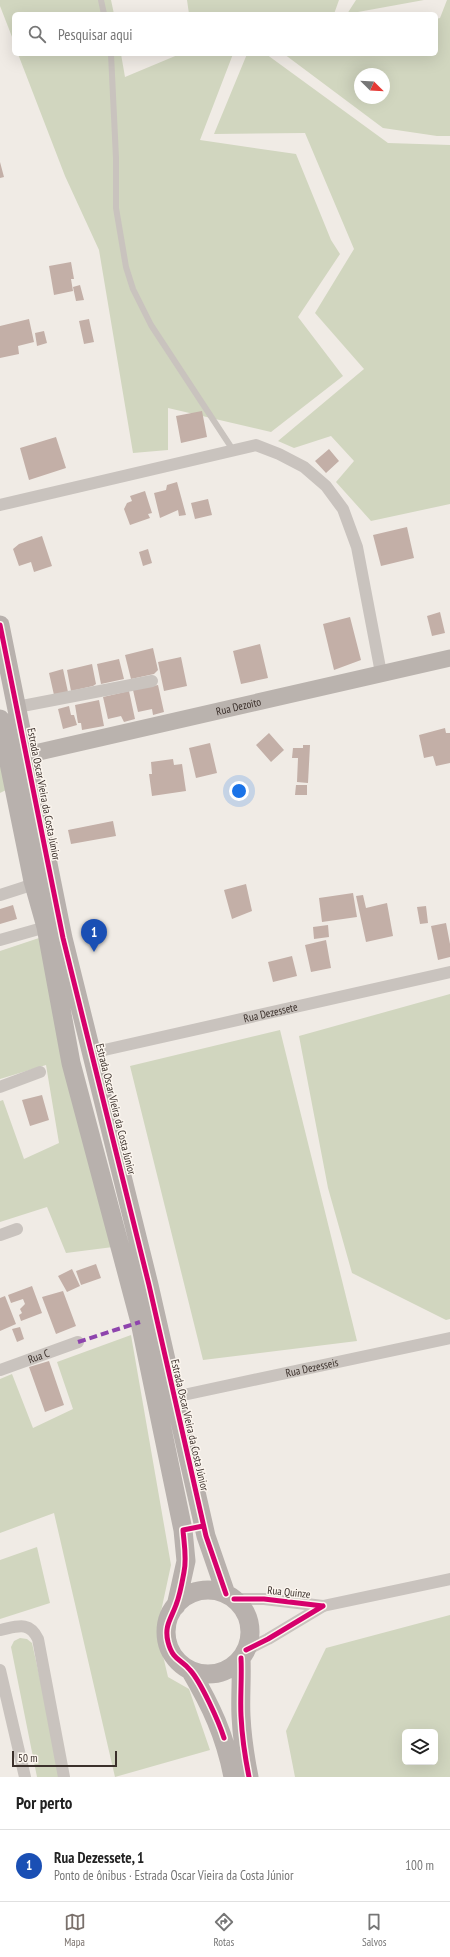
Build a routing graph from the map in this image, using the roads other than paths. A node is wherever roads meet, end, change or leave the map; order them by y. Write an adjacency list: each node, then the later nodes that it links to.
1 (101, 0): 2 (lane)
2 (104, 12)
3 (111, 56): 4 (lane)
4 (233, 450): 5 (street); 8 (street)
5 (0, 505)
6 (0, 625): 10 (main road, Estrada Oscar Vieira da Costa Júnior)
7 (450, 658): 8 (main road, Rua Dezoito)
8 (381, 673): 12 (main road, Rua Dezoito)
9 (152, 681): 10 (street)
10 (17, 707): 12 (main road, Estrada Oscar Vieira da Costa Júnior)
11 (0, 719): 13 (main road)
12 (26, 755): 18 (main road, Estrada Oscar Vieira da Costa Júnior)
13 (33, 881): 14 (street); 15 (main road)
14 (0, 895)
15 (46, 927): 16 (street); 29 (main road)
16 (0, 940)
17 (450, 972): 18 (street, Rua Dezessete)
18 (92, 1053): 26 (main road, Estrada Oscar Vieira da Costa Júnior)
19 (40, 1072): 20 (street)
20 (0, 1086)
21 (16, 1229): 22 (street)
22 (0, 1234)
23 (450, 1338): 26 (street, Rua Dezesseis)
24 (78, 1342): 25 (street, Rua C)
25 (0, 1370)
26 (174, 1397): 28 (main road, Estrada Oscar Vieira da Costa Júnior)
27 (450, 1579): 30 (street, Rua Quinze)
28 (230, 1597): 29 (main road); 30 (street, Rua Quinze); 32 (main road)
29 (176, 1606): 34 (main road)
30 (324, 1606): 32 (street, Rua Quinze)
31 (0, 1630): 36 (street)
32 (243, 1654): 34 (main road); 38 (main road)
33 (0, 1670): 35 (street)
34 (190, 1670): 37 (main road)
35 (23, 1776)
36 (64, 1777)
37 (233, 1777)
38 (249, 1777)

